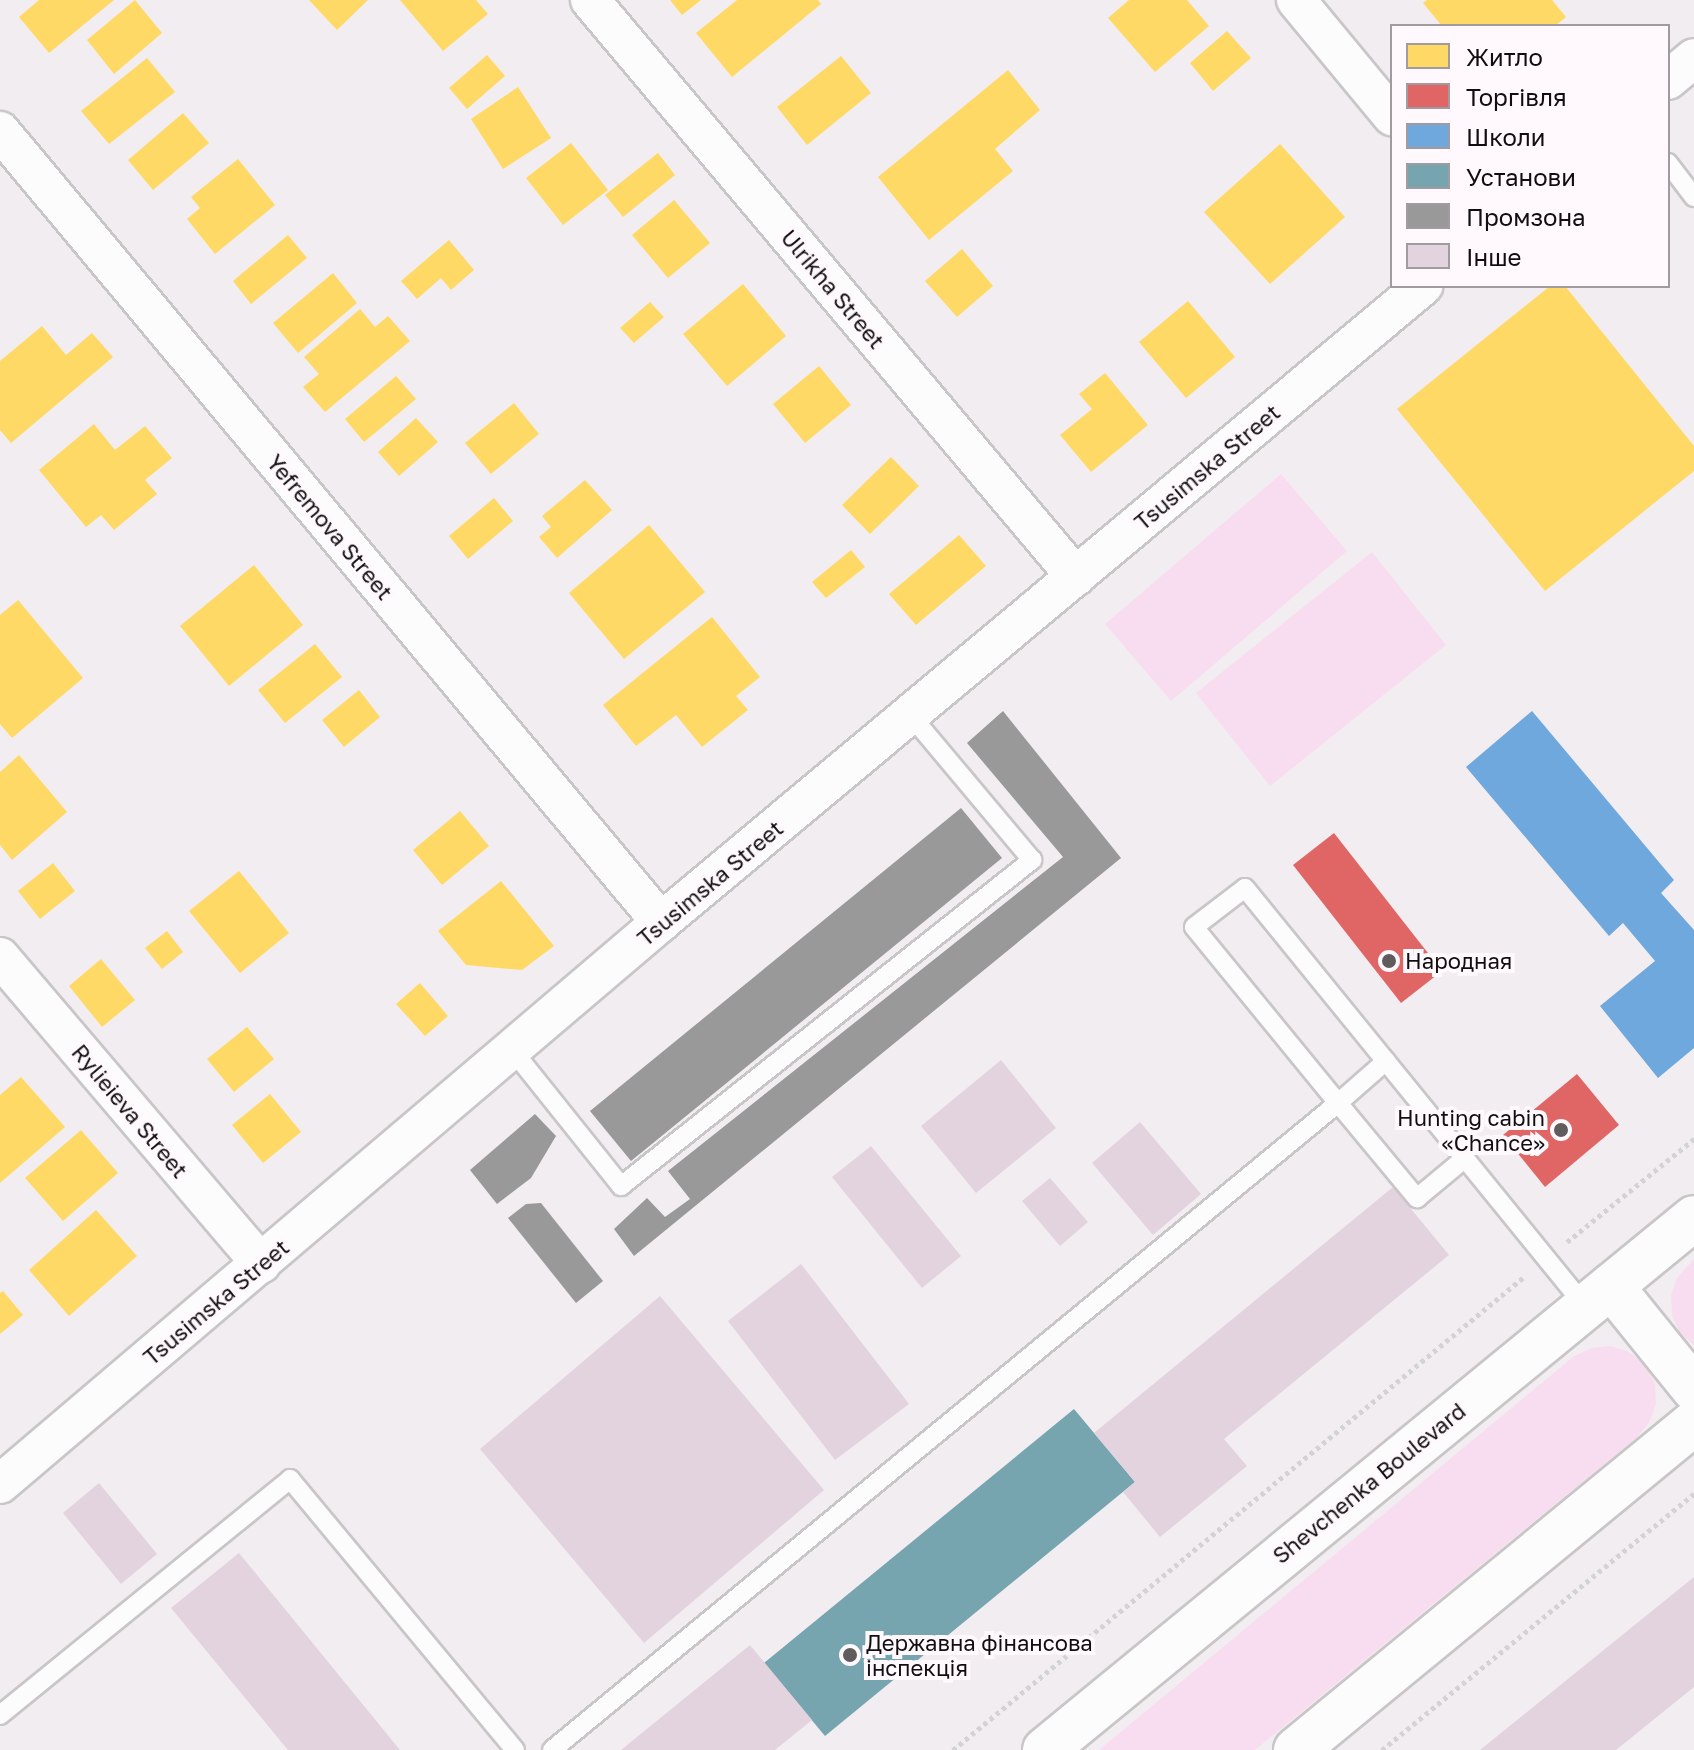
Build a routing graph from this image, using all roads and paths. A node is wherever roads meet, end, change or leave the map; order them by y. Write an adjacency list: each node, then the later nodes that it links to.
1 (590, 0): 10 (street, Ulrikha Street)
2 (1296, 0): 5 (street)
3 (1694, 58): 4 (street)
4 (1670, 78)
5 (1390, 114)
6 (0, 131): 12 (street, Yefremova Street)
7 (1670, 166): 8 (lane)
8 (1694, 197)
9 (1421, 288): 10 (street, Tsusimska Street)
10 (1076, 577): 11 (street, Tsusimska Street)
11 (911, 716): 12 (street, Tsusimska Street); 14 (lane)
12 (661, 922): 14 (street, Tsusimska Street)
13 (0, 957): 21 (street, Rylieieva Street)
14 (513, 1051): 21 (street, Tsusimska Street)
15 (1386, 1061): 16 (lane); 16 (lane); 18 (lane)
16 (1338, 1103): 18 (lane); 29 (lane)
17 (1694, 1139): 20 (path)
18 (1464, 1159): 20 (lane)
19 (1694, 1218): 22 (main road, Shevchenka Boulevard)
20 (1547, 1259): 22 (lane); 30 (path)
21 (261, 1264): 25 (street, Tsusimska Street)
22 (1598, 1296): 23 (main road); 31 (main road, Shevchenka Boulevard)
23 (1694, 1389)
24 (1694, 1423): 32 (main road)
25 (0, 1484)
26 (1694, 1494): 33 (path)
27 (0, 1715): 28 (lane)
28 (515, 1750)
29 (552, 1750)
30 (953, 1750)
31 (1045, 1750)
32 (1296, 1750)
33 (1382, 1750)

